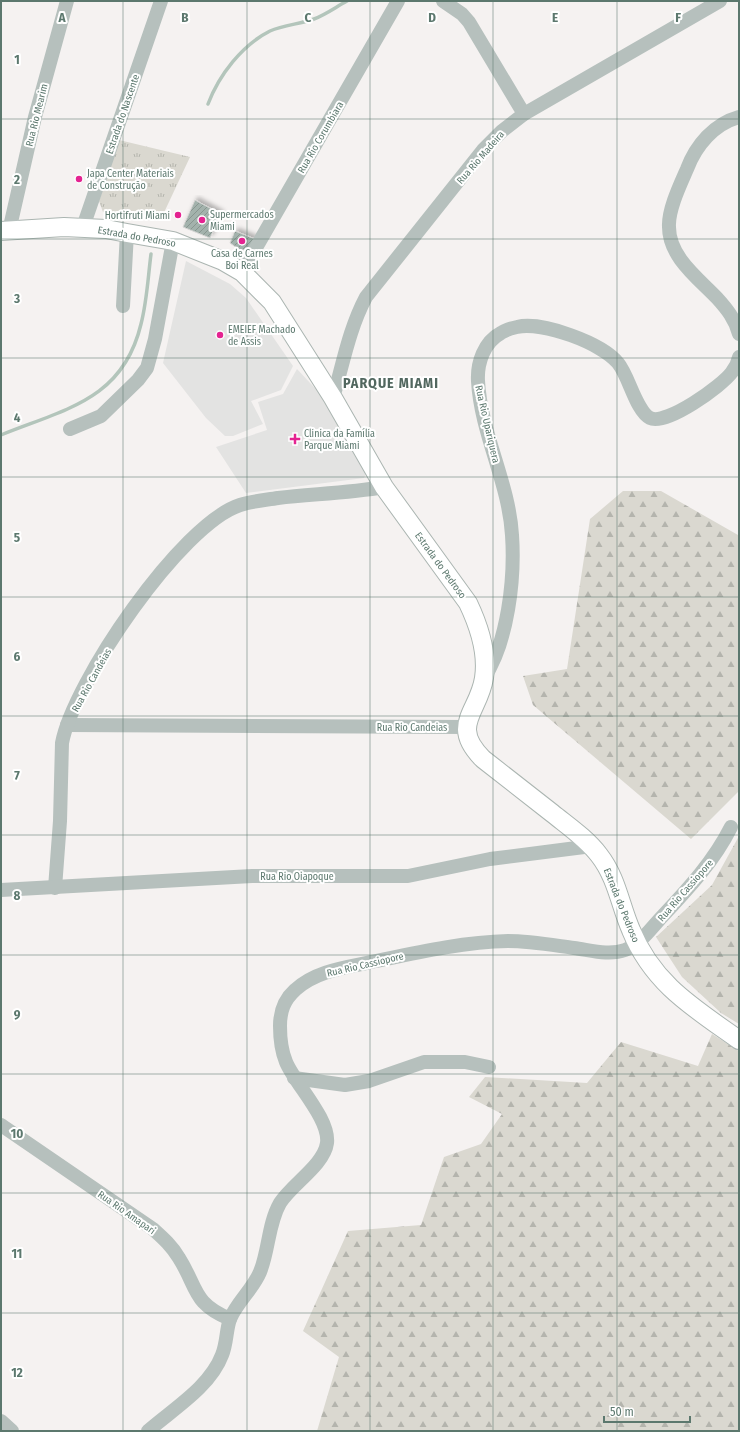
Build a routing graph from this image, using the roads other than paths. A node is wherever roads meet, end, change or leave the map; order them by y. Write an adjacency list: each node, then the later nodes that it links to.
1 (67, 1): 9 (street, Rua Rio Mearim)
2 (161, 1): 8 (street, Estrada do Nascente)
3 (398, 1): 12 (street, Rua Rio Corumbiara)
4 (443, 1): 6 (street)
5 (720, 1): 6 (street, Rua Rio Madeira)
6 (524, 114): 16 (street, Rua Rio Madeira)
7 (739, 117): 14 (street)
8 (83, 227): 9 (main road, Estrada do Pedroso); 10 (main road, Estrada do Pedroso)
9 (5, 231)
10 (128, 233): 11 (main road, Estrada do Pedroso); 13 (street)
11 (173, 241): 12 (main road, Estrada do Pedroso); 17 (street)
12 (242, 272): 16 (main road, Estrada do Pedroso)
13 (122, 306)
14 (739, 334)
15 (739, 357): 19 (street, Rua Rio Upariquera)
16 (333, 398): 18 (main road, Estrada do Pedroso)
17 (70, 429)
18 (384, 487): 19 (main road, Estrada do Pedroso); 20 (street, Rua Rio Candeias)
19 (484, 678): 21 (main road, Estrada do Pedroso)
20 (67, 725): 21 (street, Rua Rio Candeias); 24 (street)
21 (467, 727): 23 (main road, Estrada do Pedroso)
22 (731, 827): 26 (street, Rua Rio Cassiopore)
23 (592, 846): 24 (street, Rua Rio Oiapoque); 26 (main road, Estrada do Pedroso)
24 (55, 888): 25 (street, Rua Rio Oiapoque)
25 (1, 890)
26 (637, 943): 27 (main road, Estrada do Pedroso); 29 (street, Rua Rio Cassiopore)
27 (739, 1040)
28 (489, 1067): 29 (street)
29 (294, 1078): 31 (street, Rua Rio Cassiopore)
30 (1, 1125): 31 (street, Rua Rio Amapari)
31 (230, 1319): 34 (street)
32 (1, 1421): 33 (street)
33 (12, 1431)
34 (148, 1431)

